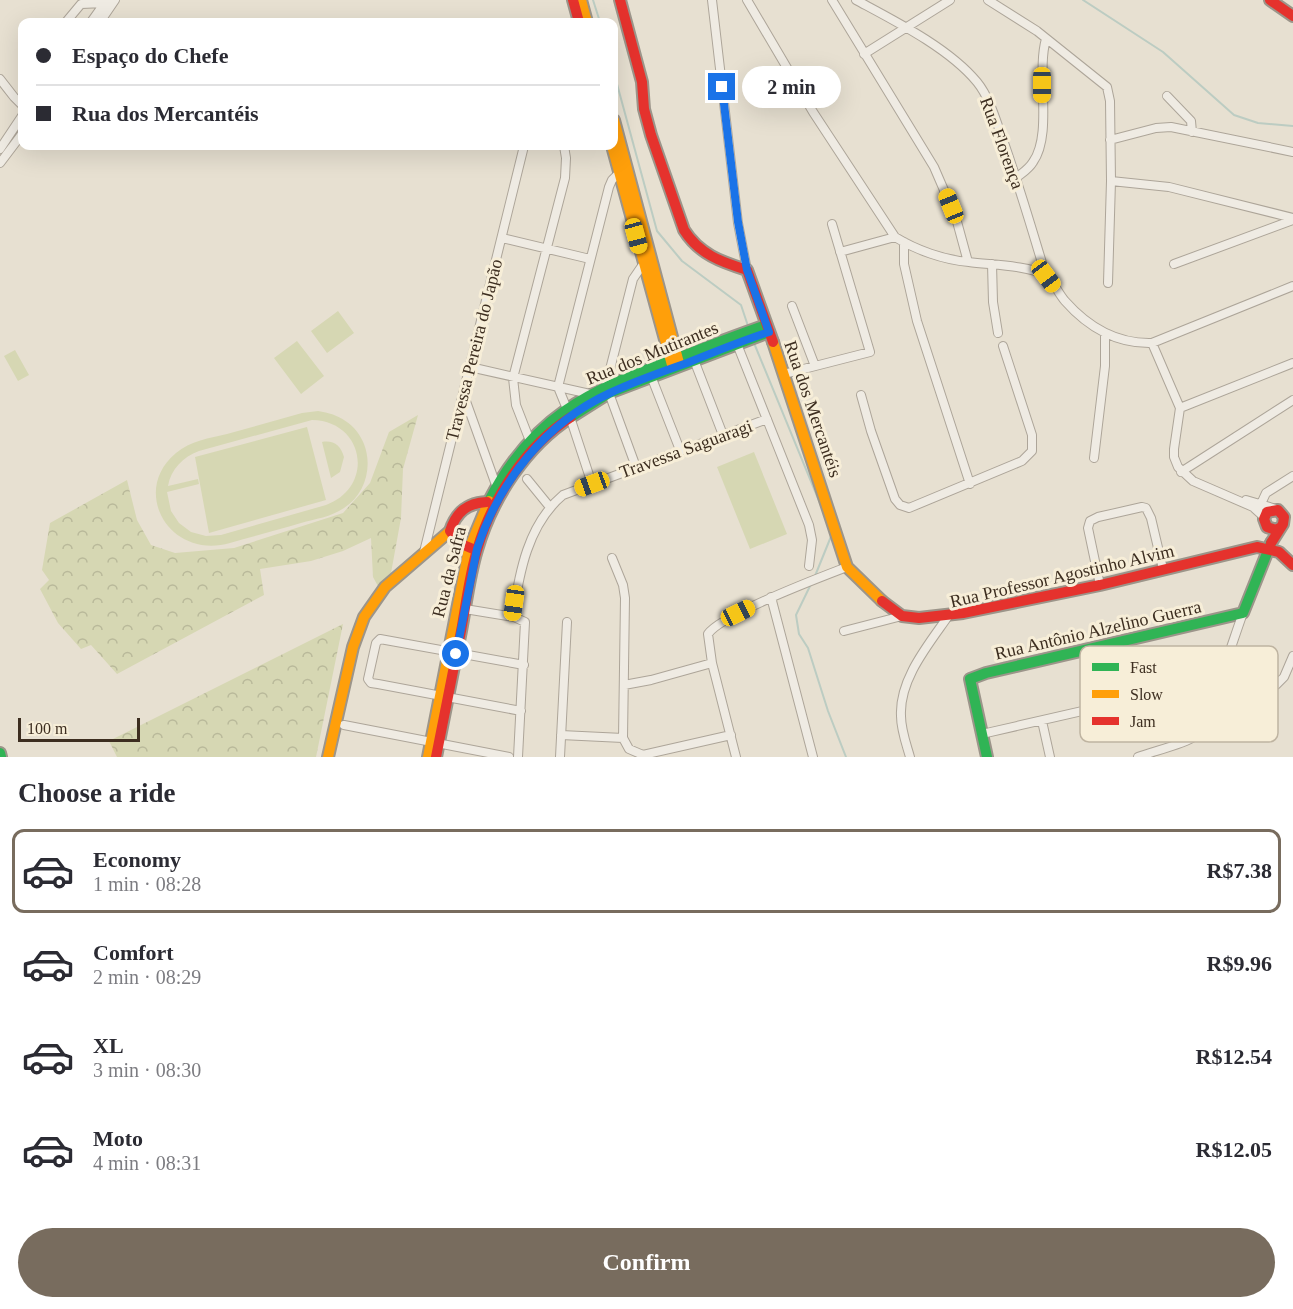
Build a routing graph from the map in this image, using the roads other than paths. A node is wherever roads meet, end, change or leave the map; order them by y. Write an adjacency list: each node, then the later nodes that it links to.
1 (115, 0): 16 (street)
2 (573, 0): 17 (street)
3 (581, 0): 18 (street)
4 (620, 0): 51 (street)
5 (711, 0): 51 (street, Rua dos Mercantéis)
6 (747, 0): 41 (street)
7 (832, 0): 21 (street)
8 (856, 0): 19 (street, Rua Florença)
9 (950, 0): 19 (street)
10 (988, 0): 20 (street)
11 (1270, 0): 13 (street)
12 (106, 2): 14 (street); 15 (street)
13 (1292, 13)
14 (69, 18)
15 (94, 18)
16 (103, 18)
17 (578, 18)
18 (586, 18)
19 (906, 27): 21 (street); 37 (street, Rua Florença)
20 (1047, 39): 29 (street); 37 (street)
21 (864, 54): 48 (street)
22 (0, 79): 24 (street)
23 (1167, 96): 26 (street)
24 (18, 101)
25 (18, 122): 30 (street)
26 (1192, 132): 29 (street); 34 (street)
27 (618, 137): 47 (street)
28 (18, 139): 35 (street)
29 (1110, 140): 38 (street)
30 (0, 149)
31 (523, 150): 42 (street, Travessa Pereira do Japão)
32 (565, 150): 44 (street)
33 (613, 150): 36 (street)
34 (1293, 152)
35 (0, 163)
36 (619, 173): 46 (street); 47 (street)
37 (1016, 178): 52 (street, Rua Florença)
38 (1111, 181): 39 (street); 53 (street)
39 (1293, 219): 50 (street)
40 (832, 224): 45 (street)
41 (895, 237): 43 (street); 45 (street)
42 (502, 238): 44 (street); 66 (street, Travessa Pereira do Japão)
43 (904, 242): 48 (street); 88 (street)
44 (546, 248): 46 (street); 69 (street)
45 (840, 252): 65 (street)
46 (590, 259): 70 (street)
47 (647, 259): 63 (street); 71 (street)
48 (968, 262): 49 (street)
49 (992, 264): 52 (street); 57 (street)
50 (1174, 264)
51 (747, 270): 56 (street, Rua dos Mercantéis)
52 (1046, 276): 58 (street)
53 (1108, 283)
54 (1293, 286): 60 (street)
55 (792, 306): 65 (street)
56 (765, 329): 59 (street, Rua dos Mutirantes); 67 (street, Rua dos Mercantéis)
57 (998, 333)
58 (1105, 333): 60 (street); 82 (street)
59 (737, 341): 62 (street, Rua dos Mutirantes); 63 (street, Rua dos Mutirantes); 78 (street)
60 (1152, 343): 76 (street)
61 (1003, 346): 88 (street)
62 (694, 360): 63 (street, Rua dos Mutirantes); 79 (street)
63 (675, 363): 68 (street, Rua dos Mutirantes); 71 (street, Rua dos Mutirantes)
64 (1293, 363): 76 (street)
65 (815, 366): 67 (street)
66 (470, 367): 69 (street); 72 (street, Travessa Pereira do Japão)
67 (784, 374): 104 (street, Rua dos Mercantéis)
68 (651, 376): 71 (street, Rua dos Mutirantes); 81 (street)
69 (513, 378): 70 (street); 80 (street)
70 (558, 387): 73 (street); 77 (street)
71 (607, 389): 73 (street, Rua dos Mutirantes); 77 (street, Rua dos Mutirantes); 83 (street)
72 (463, 393): 89 (street); 100 (street, Travessa Pereira do Japão)
73 (591, 394): 77 (street, Rua dos Mutirantes)
74 (861, 395): 88 (street)
75 (1293, 400): 84 (street)
76 (1180, 408): 84 (street)
77 (568, 413): 80 (street, Rua dos Mutirantes); 87 (street); 99 (street, Rua dos Mutirantes)
78 (766, 418): 79 (street, Travessa Saguaragi); 103 (street)
79 (723, 435): 81 (street, Travessa Saguaragi)
80 (530, 441): 89 (street, Rua dos Mutirantes)
81 (680, 450): 83 (street, Travessa Saguaragi)
82 (1094, 458)
83 (636, 467): 87 (street, Travessa Saguaragi)
84 (1182, 472): 95 (street)
85 (1293, 476): 90 (street)
86 (527, 478): 92 (street)
87 (592, 484): 92 (street, Travessa Saguaragi)
88 (970, 484)
89 (496, 485): 91 (street, Rua dos Mutirantes)
90 (1272, 489): 93 (street); 95 (street)
91 (487, 502): 97 (street); 99 (street, Rua da Safra)
92 (549, 506): 111 (street)
93 (1276, 509): 94 (street); 95 (street); 96 (street)
94 (1293, 511)
95 (1262, 514): 96 (street); 98 (street)
96 (1286, 523): 98 (street)
97 (450, 531): 99 (street); 100 (street)
98 (1269, 547): 102 (street); 105 (street, Rua Professor Agostinho Alvim); 109 (street)
99 (473, 549): 108 (street, Rua da Safra); 118 (street, Rua da Safra)
100 (424, 554): 137 (street)
101 (612, 558): 123 (street)
102 (1293, 565)
103 (809, 566)
104 (847, 567): 107 (street); 112 (street, Rua dos Mercantéis)
105 (1163, 569): 106 (street, Rua Professor Agostinho Alvim); 106 (street)
106 (1100, 585): 110 (street, Rua Professor Agostinho Alvim)
107 (771, 597): 120 (street); 144 (street)
108 (465, 609): 111 (street); 118 (street, Rua da Safra)
109 (1243, 613): 115 (street, Rua Antônio Alzelino Guerra); 116 (street)
110 (949, 615): 112 (street); 145 (street, Rua Professor Agostinho Alvim)
111 (513, 616): 121 (street)
112 (902, 616): 114 (street)
113 (567, 622): 130 (street)
114 (844, 631)
115 (1102, 646)
116 (1231, 646)
117 (1080, 651): 129 (street, Rua Antônio Alzelino Guerra)
118 (452, 653): 121 (street); 124 (street, Rua da Safra); 124 (street)
119 (1293, 656): 122 (street)
120 (712, 663): 123 (street); 131 (street)
121 (524, 665): 125 (street)
122 (1278, 683)
123 (624, 685): 132 (street)
124 (444, 697): 125 (street); 134 (street, Rua da Safra)
125 (521, 711): 141 (street)
126 (1080, 712): 127 (street)
127 (1042, 721): 129 (street); 147 (street)
128 (344, 725): 134 (street)
129 (982, 734): 146 (street, Rua Antônio Alzelino Guerra)
130 (561, 735): 132 (street); 142 (street)
131 (730, 735): 135 (street); 143 (street)
132 (623, 738): 136 (street)
133 (1178, 742): 148 (street)
134 (434, 743): 138 (street, Rua da Safra); 139 (street, Rua da Safra); 140 (street)
135 (660, 755): 136 (street)
136 (639, 756)
137 (328, 757)
138 (428, 757)
139 (436, 757)
140 (509, 757)
141 (518, 757)
142 (560, 757)
143 (736, 757)
144 (813, 757)
145 (910, 757)
146 (987, 757)
147 (1050, 757)
148 (1137, 757)

